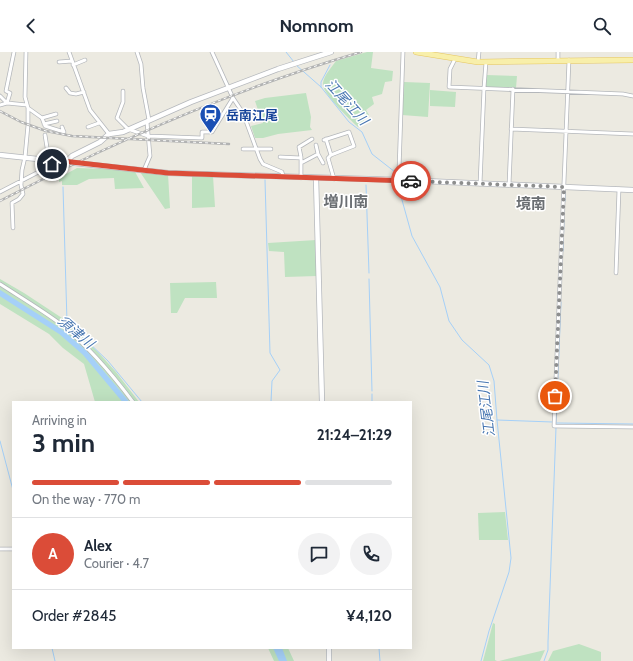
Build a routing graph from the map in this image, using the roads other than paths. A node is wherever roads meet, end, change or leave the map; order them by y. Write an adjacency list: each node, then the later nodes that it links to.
1 (14, 52): 31 (street)
2 (26, 52): 33 (street)
3 (69, 52): 20 (street)
4 (137, 52): 36 (street)
5 (212, 52): 22 (street)
6 (331, 52): 22 (street)
7 (403, 52): 70 (street)
8 (416, 52): 12 (main road)
9 (454, 52): 12 (street)
10 (479, 52): 18 (street)
11 (558, 52): 14 (street)
12 (454, 59): 18 (main road); 23 (street)
13 (85, 60): 20 (street)
14 (558, 60): 15 (main road); 19 (main road)
15 (569, 60): 16 (main road); 26 (street)
16 (633, 60)
17 (59, 62): 20 (street)
18 (478, 62): 19 (main road)
19 (486, 62): 23 (street)
20 (72, 63): 27 (street)
21 (66, 88): 27 (street)
22 (228, 88): 30 (street); 36 (street)
23 (484, 88): 24 (street); 71 (street)
24 (513, 89): 26 (street); 43 (street)
25 (123, 91): 42 (street)
26 (567, 91): 29 (street); 44 (street)
27 (84, 92): 38 (street)
28 (0, 96): 31 (street)
29 (633, 96)
30 (233, 98): 48 (street); 52 (street)
31 (7, 103): 32 (street); 33 (street)
32 (0, 105)
33 (27, 107): 35 (street); 57 (street)
34 (56, 114): 35 (street)
35 (42, 118): 39 (street)
36 (148, 120): 42 (street); 48 (street)
37 (57, 121): 39 (street)
38 (99, 123): 41 (street); 45 (street)
39 (44, 124): 40 (street)
40 (62, 127)
41 (88, 127)
42 (128, 129): 45 (street); 48 (street)
43 (511, 129): 44 (street); 72 (street)
44 (566, 131): 46 (street); 73 (street)
45 (109, 134): 61 (street)
46 (633, 134)
47 (46, 135): 60 (street)
48 (148, 136): 64 (street)
49 (312, 139): 59 (street)
50 (316, 145): 54 (street)
51 (243, 149): 52 (street)
52 (256, 149): 53 (street); 65 (street)
53 (271, 149)
54 (318, 154): 62 (street); 63 (street)
55 (0, 155): 57 (street)
56 (331, 155): 56 (street); 68 (street)
57 (25, 157): 60 (street); 69 (street)
58 (280, 157): 59 (street)
59 (301, 158): 62 (street)
60 (52, 160): 61 (street); 69 (street)
61 (67, 161): 64 (street)
62 (301, 163): 66 (street)
63 (323, 163)
64 (144, 170): 65 (street)
65 (283, 176): 66 (street)
66 (301, 178): 67 (street)
67 (316, 178): 68 (street); 81 (street)
68 (334, 179): 70 (street)
69 (22, 181): 76 (street); 77 (street)
70 (402, 181): 71 (street)
71 (480, 184): 72 (street)
72 (509, 185): 73 (street)
73 (564, 187): 74 (street); 82 (street)
74 (619, 189): 75 (street); 78 (street)
75 (633, 190)
76 (0, 192)
77 (13, 228)
78 (616, 273)
79 (0, 284): 80 (street)
80 (132, 401)
81 (322, 401)
82 (633, 428)
83 (0, 549): 84 (street)
84 (12, 549)
85 (329, 649): 86 (street)
86 (329, 661)

